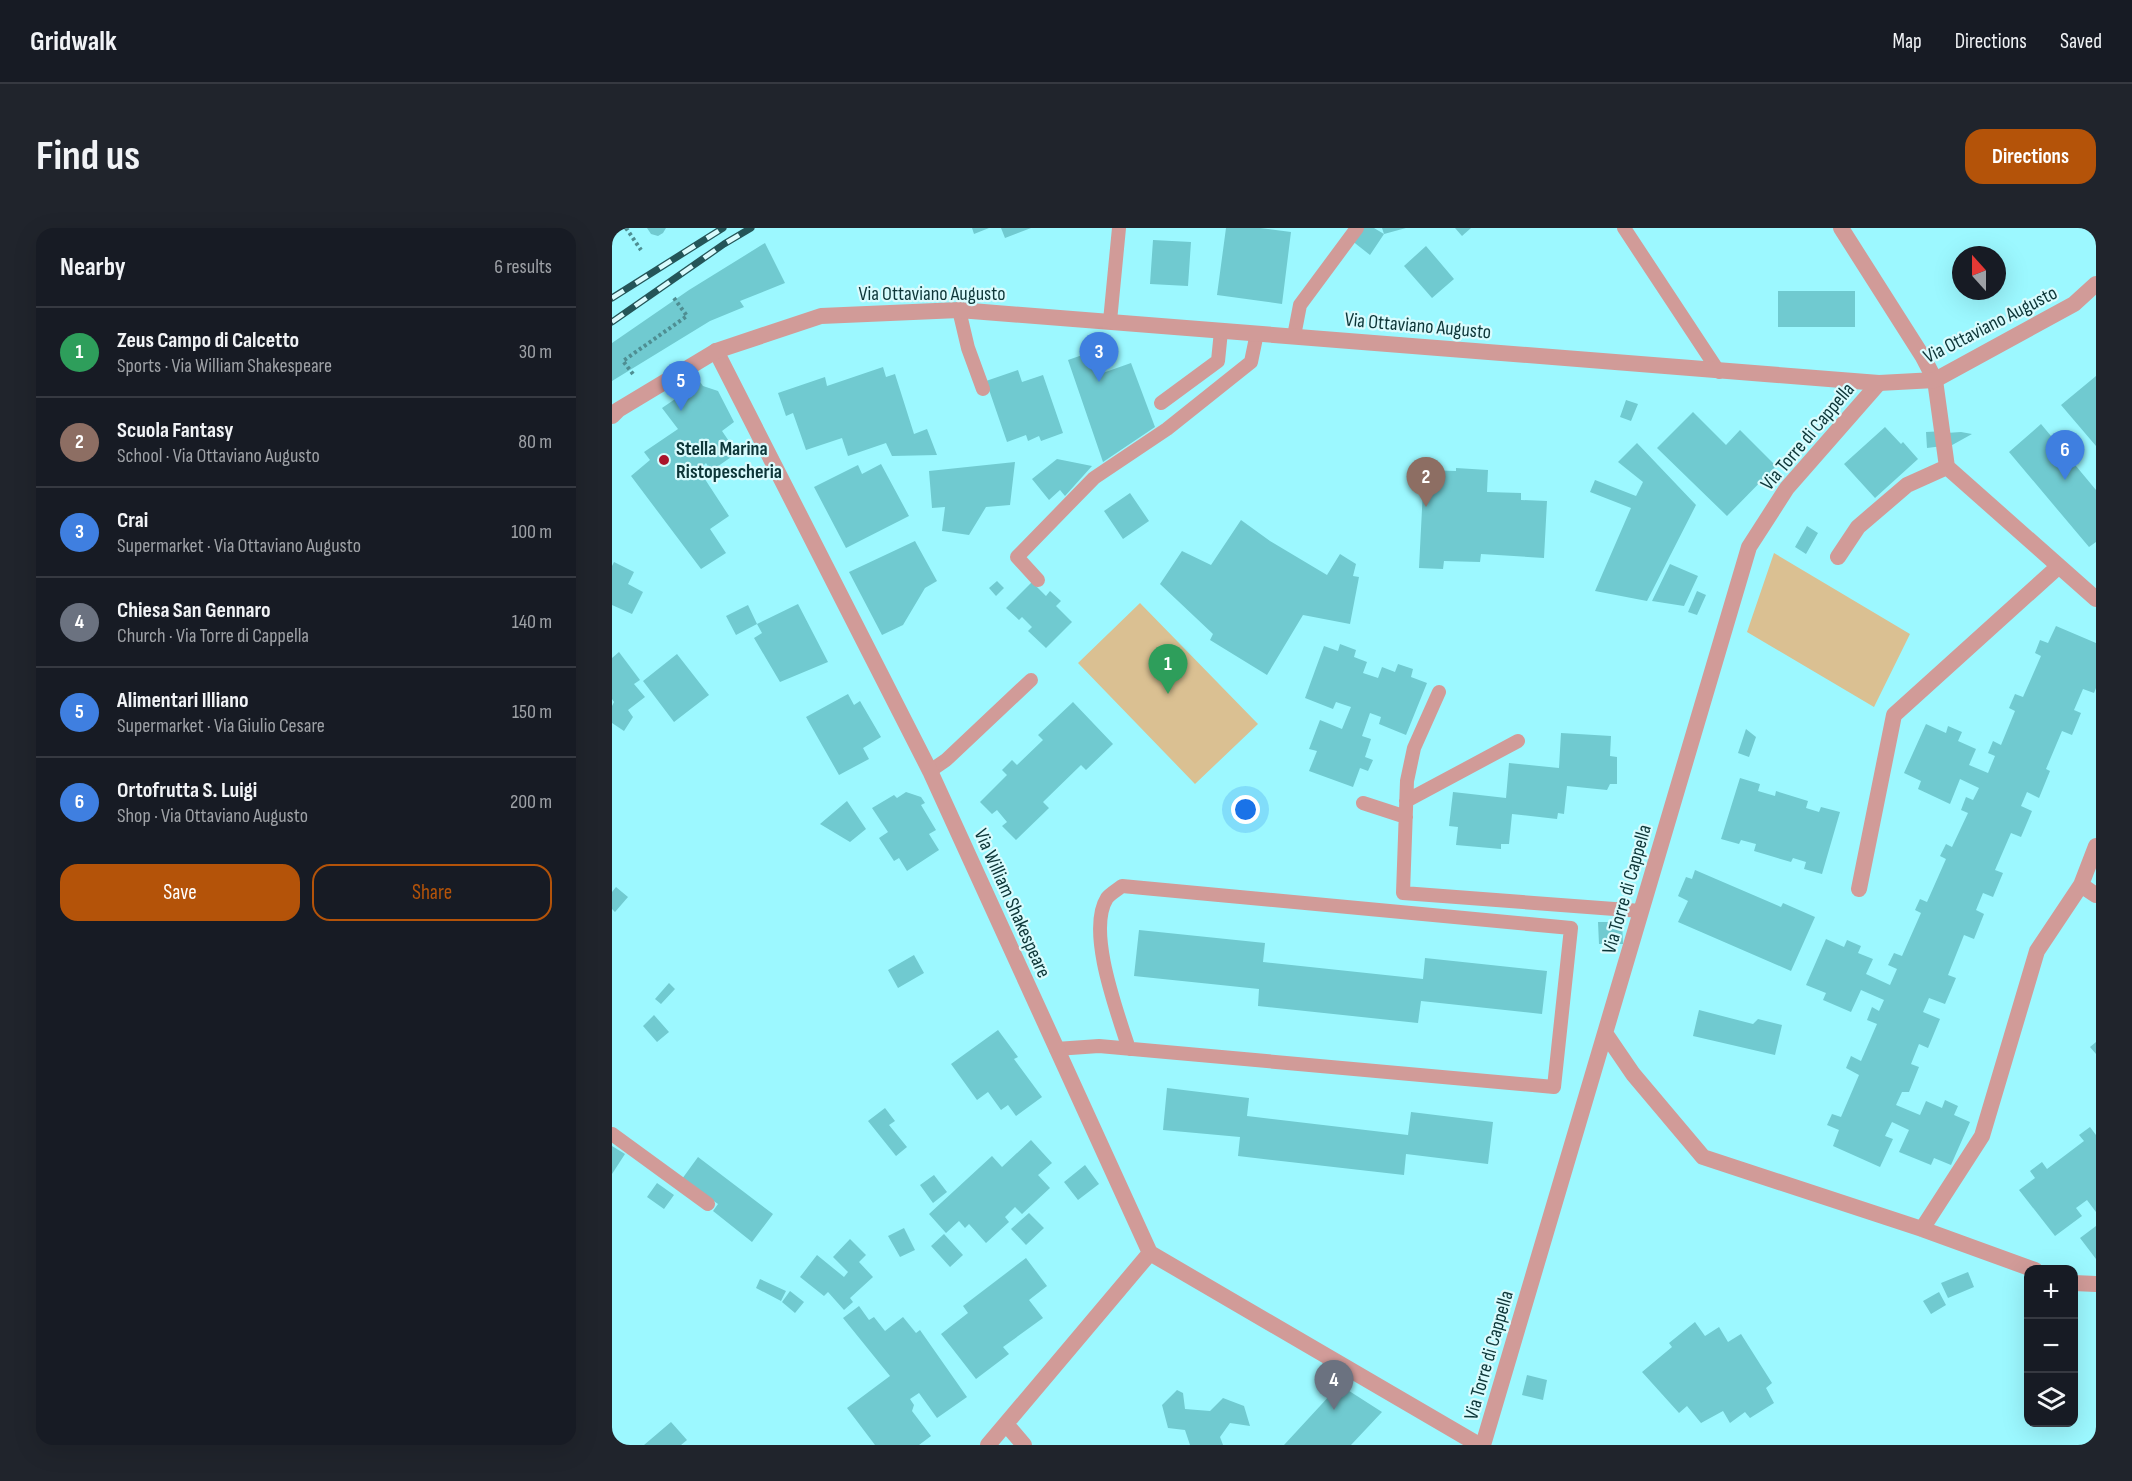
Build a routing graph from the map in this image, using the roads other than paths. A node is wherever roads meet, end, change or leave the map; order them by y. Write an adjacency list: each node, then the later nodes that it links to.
1 (1119, 228): 7 (lane)
2 (1357, 228): 10 (lane)
3 (1624, 228): 12 (lane)
4 (1841, 228): 13 (street)
5 (2096, 284): 13 (street, Via Ottaviano Augusto)
6 (959, 310): 7 (street, Via Ottaviano Augusto); 11 (street, Via Ottaviano Augusto); 15 (lane)
7 (1110, 321): 8 (street, Via Ottaviano Augusto)
8 (1221, 331): 9 (street, Via Ottaviano Augusto); 16 (lane)
9 (1257, 333): 10 (street, Via Ottaviano Augusto); 21 (lane)
10 (1294, 336): 12 (street, Via Ottaviano Augusto)
11 (716, 351): 17 (street, Via Ottaviano Augusto); 26 (street, Via William Shakespeare)
12 (1719, 372): 14 (street, Via Ottaviano Augusto)
13 (1935, 380): 14 (street, Via Ottaviano Augusto); 18 (street)
14 (1879, 383): 34 (street, Via Torre di Cappella)
15 (983, 389)
16 (1161, 403)
17 (612, 416)
18 (1947, 467): 19 (street); 20 (street)
19 (1839, 557)
20 (2059, 566): 22 (street); 32 (street)
21 (1038, 580)
22 (2096, 599)
23 (1030, 681): 26 (lane)
24 (1439, 692): 27 (lane)
25 (1518, 741): 27 (lane)
26 (930, 771): 36 (street, Via William Shakespeare)
27 (1406, 801): 29 (lane)
28 (1363, 803): 29 (lane)
29 (1406, 817): 34 (lane)
30 (2096, 846): 31 (street)
31 (2081, 885): 33 (street); 40 (street)
32 (1859, 889)
33 (2096, 895)
34 (1641, 911): 35 (street, Via Torre di Cappella)
35 (1605, 1033): 40 (street); 49 (street, Via Torre di Cappella)
36 (1056, 1049): 37 (lane); 41 (street, Via William Shakespeare)
37 (1129, 1049): 37 (lane)
38 (612, 1134): 39 (lane)
39 (708, 1204)
40 (1922, 1229): 42 (street)
41 (1150, 1253): 45 (street); 48 (street, Via Torre di Cappella)
42 (2024, 1265)
43 (2078, 1283): 44 (street)
44 (2096, 1284)
45 (1006, 1424): 46 (street); 47 (street)
46 (988, 1445)
47 (1024, 1445)
48 (1479, 1445)
49 (1484, 1445)

